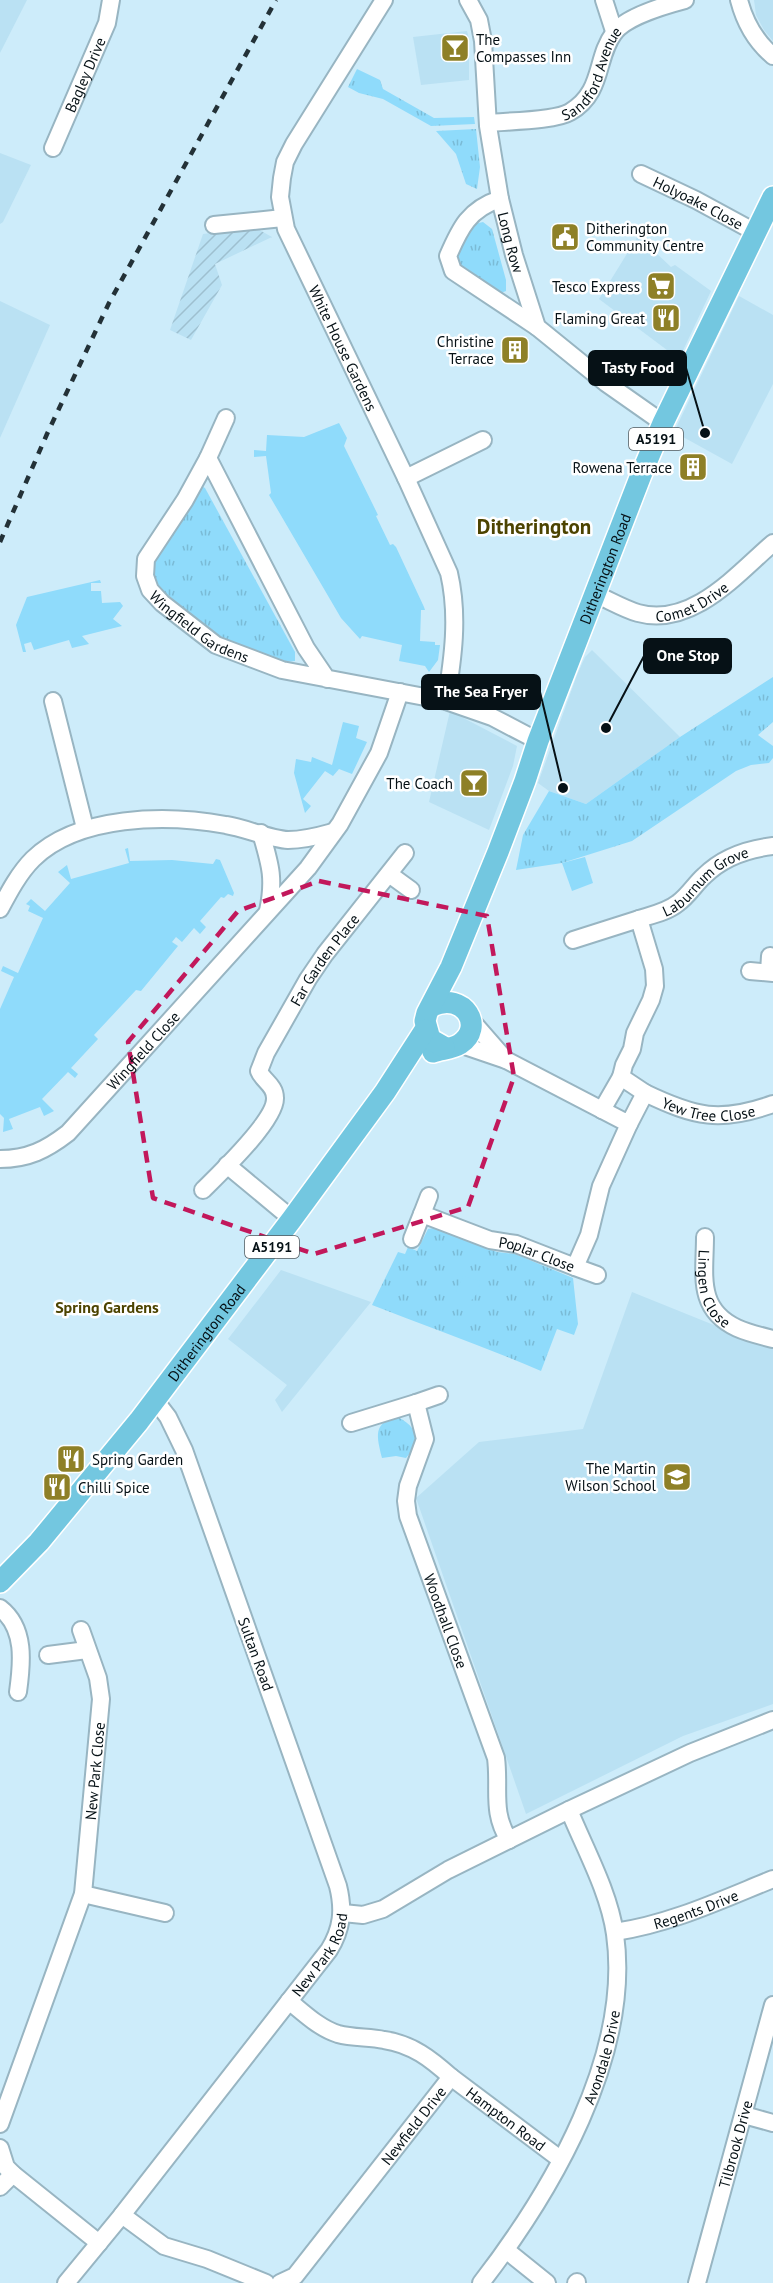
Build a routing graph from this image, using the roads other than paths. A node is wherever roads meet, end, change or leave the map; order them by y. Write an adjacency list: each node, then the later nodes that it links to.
1 (111, 0): 10 (street, Bagley Drive)
2 (384, 0): 14 (street, White House Gardens)
3 (468, 0): 9 (street, Long Row)
4 (604, 0): 7 (street)
5 (685, 0): 7 (street, Sandford Avenue)
6 (739, 0): 8 (street)
7 (615, 31): 9 (street, Sandford Avenue)
8 (773, 56)
9 (488, 123): 13 (street, Long Row)
10 (53, 148)
11 (641, 174): 16 (street, Holyoake Close)
12 (773, 197): 16 (main road, Ditherington Road / A5191)
13 (500, 199): 17 (street, Long Row); 17 (street)
14 (283, 218): 15 (street); 22 (street, White House Gardens)
15 (214, 225)
16 (755, 232): 19 (main road, Ditherington Road / A5191)
17 (537, 327): 19 (street)
18 (226, 418): 21 (street, Wingfield Gardens)
19 (663, 423): 24 (main road, Ditherington Road / A5191)
20 (483, 440): 22 (street)
21 (208, 458): 25 (street); 25 (street, Wingfield Gardens)
22 (406, 478): 28 (street, White House Gardens)
23 (773, 543): 24 (street, Comet Drive)
24 (595, 594): 29 (main road, Ditherington Road / A5191)
25 (327, 679): 26 (street, Wingfield Gardens)
26 (400, 692): 28 (street, Wingfield Gardens); 32 (street, Wingfield Close)
27 (53, 701): 30 (street)
28 (447, 701): 29 (street, Wingfield Gardens)
29 (538, 741): 41 (main road, Ditherington Road / A5191)
30 (85, 828): 31 (street); 37 (street)
31 (261, 832): 32 (street); 38 (street)
32 (333, 832): 38 (street, Wingfield Close)
33 (773, 846): 39 (street, Laburnum Grove)
34 (405, 853): 35 (street, Far Garden Place)
35 (389, 874): 36 (street); 56 (street, Far Garden Place)
36 (411, 890)
37 (0, 909)
38 (268, 912): 55 (street, Wingfield Close)
39 (639, 919): 40 (street, Laburnum Grove); 49 (street)
40 (573, 940)
41 (458, 949): 44 (main road, Ditherington Road / A5191); 45 (main road, Ditherington Road / A5191)
42 (770, 967): 43 (street)
43 (750, 971)
44 (432, 1006): 45 (main road); 46 (main road, Ditherington Road / A5191)
45 (466, 1013): 47 (main road); 48 (street)
46 (425, 1030): 47 (main road); 50 (main road, Ditherington Road / A5191)
47 (452, 1046): 48 (street); 50 (main road, Ditherington Road / A5191)
48 (506, 1060): 53 (street)
49 (621, 1077): 51 (street, Yew Tree Close); 53 (street)
50 (385, 1092): 60 (main road, Ditherington Road / A5191)
51 (645, 1093): 52 (street, Yew Tree Close); 54 (street, Yew Tree Close)
52 (773, 1104)
53 (602, 1110): 54 (street)
54 (629, 1124): 63 (street, Poplar Close)
55 (0, 1159)
56 (227, 1165): 57 (street); 60 (street)
57 (203, 1190)
58 (429, 1196): 59 (street)
59 (422, 1214): 62 (street); 63 (street, Poplar Close)
60 (292, 1219): 67 (main road, Ditherington Road / A5191)
61 (705, 1237): 65 (street, Lingen Close)
62 (412, 1239)
63 (575, 1267): 64 (street)
64 (597, 1275)
65 (773, 1339)
66 (439, 1395): 68 (street)
67 (155, 1400): 70 (main road, A5191); 82 (street, Sultan Road)
68 (416, 1403): 69 (street); 78 (street, Woodhall Close)
69 (351, 1423)
70 (0, 1582)
71 (0, 1608): 75 (street)
72 (81, 1630): 73 (street, New Park Close)
73 (87, 1650): 74 (street); 80 (street, New Park Close)
74 (48, 1655)
75 (18, 1692)
76 (773, 1720): 77 (street, New Park Road)
77 (569, 1810): 78 (street, New Park Road); 83 (street, Avondale Drive)
78 (508, 1840): 82 (street, New Park Road)
79 (773, 1879): 83 (street, Regents Drive)
80 (83, 1894): 81 (street); 89 (street, New Park Close)
81 (165, 1913)
82 (343, 1913): 84 (street, New Park Road)
83 (615, 1932): 91 (street, Avondale Drive)
84 (289, 2001): 86 (street, Newfield Drive); 94 (street, New Park Road)
85 (773, 2005): 87 (street, Tilbrook Drive)
86 (451, 2077): 91 (street, Hampton Road); 99 (street, Newfield Drive)
87 (744, 2115): 88 (street); 102 (street, Tilbrook Drive)
88 (773, 2123)
89 (0, 2124)
90 (0, 2148): 92 (street)
91 (560, 2159): 96 (street, Avondale Drive)
92 (13, 2174): 93 (street); 95 (street)
93 (0, 2187)
94 (122, 2215): 95 (street, New Park Road); 98 (street)
95 (99, 2243): 97 (street, New Park Road)
96 (506, 2250): 100 (street, Avondale Drive); 101 (street)
97 (66, 2283)
98 (266, 2283)
99 (280, 2283)
100 (481, 2283)
101 (547, 2283)
102 (697, 2283)

